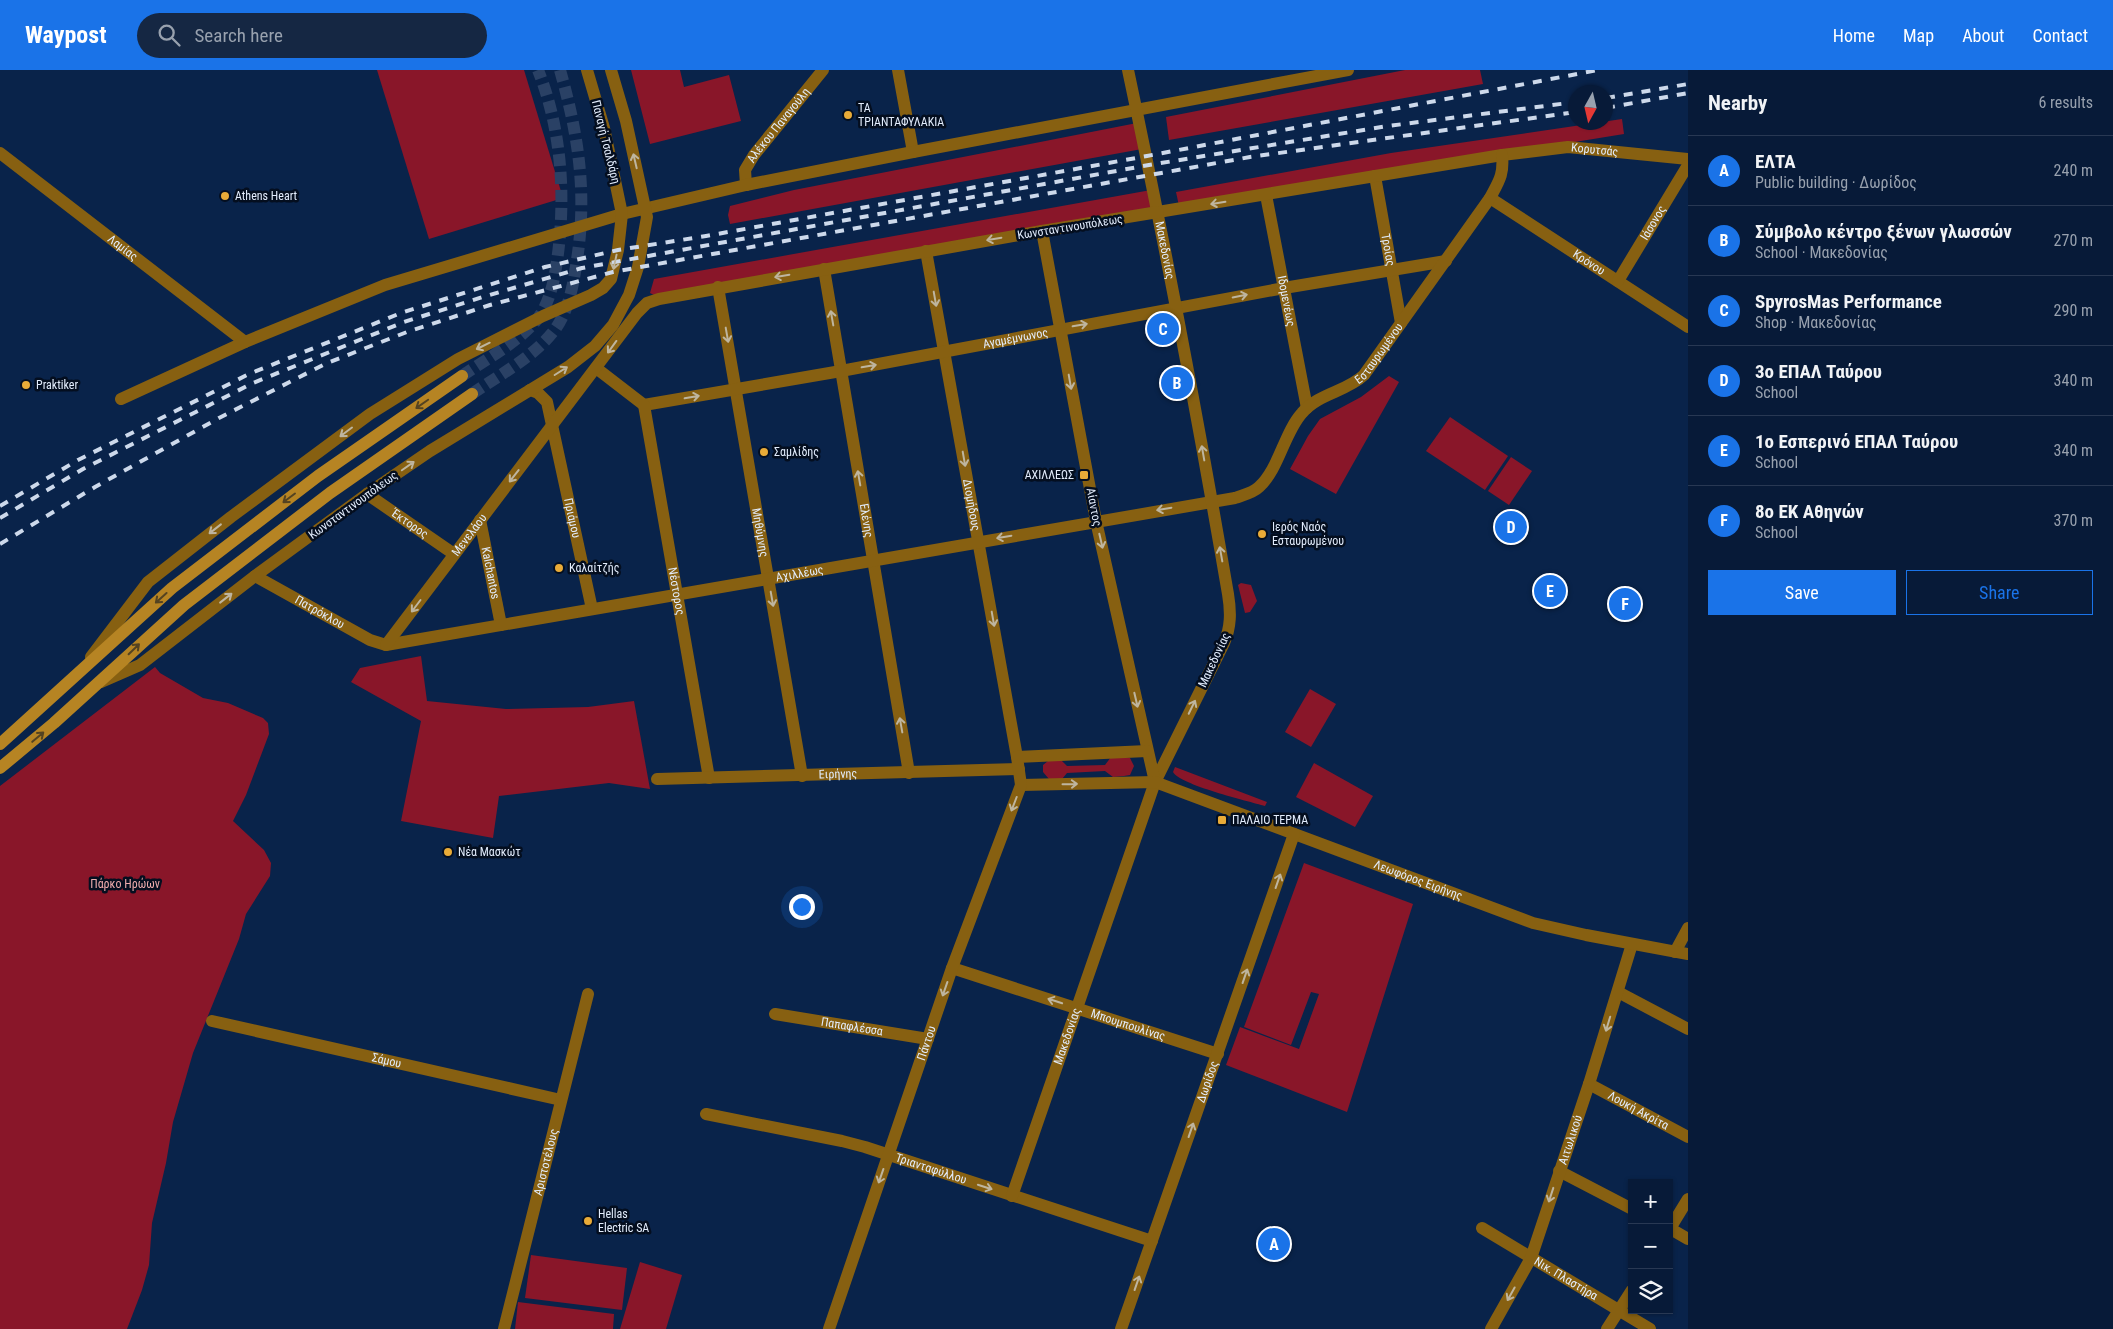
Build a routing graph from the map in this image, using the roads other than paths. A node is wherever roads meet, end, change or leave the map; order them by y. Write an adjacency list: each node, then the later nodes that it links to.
1 (587, 70): 19 (street, Παναγή Τσαλδάρη)
2 (611, 70): 17 (street, Παναγή Τσαλδάρη, one-way to 2)
3 (823, 70): 14 (street, Αλέκου Παναγούλη)
4 (898, 70): 8 (street)
5 (1128, 70): 7 (street, Μακεδονίας)
6 (1348, 70): 7 (street)
7 (1137, 109): 8 (street); 18 (street, Μακεδονίας)
8 (913, 152): 14 (street)
9 (0, 153): 33 (street, Λαμίας)
10 (1502, 156): 11 (street, Κορυτσάς); 13 (street, Κωνσταντινουπόλεως); 16 (street, Εσταυρωμένου)
11 (1688, 159)
12 (1688, 165): 25 (street, Ιάσονος)
13 (1375, 176): 15 (street, Κωνσταντινουπόλεως); 24 (street, Τροίας)
14 (746, 185): 17 (street)
15 (1266, 195): 18 (street, Κωνσταντινουπόλεως, one-way to 18); 27 (street, Ιδομενέως)
16 (1490, 198): 22 (street, Εσταυρωμένου); 25 (street, Κρόνου)
17 (646, 208): 19 (street); 39 (street, Κωνσταντινουπόλεως, one-way to 17)
18 (1158, 212): 20 (street, Κωνσταντινουπόλεως); 29 (street, Μακεδονίας)
19 (622, 214): 33 (street); 58 (street, Παναγή Τσαλδάρη, one-way to 58)
20 (1042, 231): 21 (street, Κωνσταντινουπόλεως, one-way to 21); 32 (street, Αίαντος)
21 (926, 251): 23 (street, Κωνσταντινουπόλεως); 34 (street, Διομήδους, one-way to 34)
22 (1446, 261): 24 (street, Αγαμέμνωνος); 31 (street, Εσταυρωμένου)
23 (824, 269): 26 (street, Κωνσταντινουπόλεως, one-way to 26); 36 (street, Ελένης, one-way to 23)
24 (1391, 269): 27 (street, Αγαμέμνωνος); 31 (street, Τροίας)
25 (1618, 281): 30 (street, Κρόνου)
26 (718, 287): 28 (street, Κωνσταντινουπόλεως); 38 (street, Μηθύμνης, one-way to 38)
27 (1284, 288): 29 (street, Αγαμέμνωνος, one-way to 27); 43 (street, Ιδομενέως)
28 (642, 308): 35 (street, Μενελάου, one-way to 35)
29 (1176, 308): 32 (street, Αγαμέμνωνος, one-way to 29); 46 (street, Μακεδονίας, one-way to 29)
30 (1686, 321)
31 (1401, 324): 43 (street, Εσταυρωμένου)
32 (1061, 329): 34 (street, Αγαμέμνωνος); 48 (street, Αίαντος, one-way to 48)
33 (246, 342): 41 (street)
34 (944, 352): 36 (street, Αγαμέμνωνος, one-way to 34); 49 (street, Διομήδους, one-way to 49)
35 (596, 368): 42 (street); 44 (street, Μενελάου)
36 (841, 371): 38 (street, Αγαμέμνωνος); 51 (street, Ελένης, one-way to 36)
37 (462, 376): 58 (main road, one-way to 58)
38 (736, 389): 42 (street, Αγαμέμνωνος, one-way to 38); 53 (street, Μηθύμνης)
39 (530, 390): 44 (street); 45 (street, Κωνσταντινουπόλεως, one-way to 39)
40 (472, 394): 59 (main road, one-way to 40)
41 (121, 398)
42 (644, 405): 54 (street, Νέστορος)
43 (1307, 408): 46 (street, Εσταυρωμένου)
44 (553, 426): 47 (street, Μενελάου, one-way to 47); 55 (street, Πριάμου)
45 (368, 494): 50 (street, Έκτορος); 52 (street, Κωνσταντινουπόλεως)
46 (1212, 501): 48 (street, Αχιλλέως, one-way to 48); 68 (street, Μακεδονίας, one-way to 46)
47 (480, 520): 50 (street, Μενελάου); 56 (street, Kalchantos)
48 (1096, 521): 49 (street, Αχιλλέως, one-way to 49); 61 (street, Αίαντος, one-way to 61)
49 (979, 542): 51 (street, Αχιλλέως); 62 (street, Διομήδους, one-way to 62)
50 (454, 554): 57 (street, Μενελάου, one-way to 57)
51 (873, 560): 53 (street, Αχιλλέως); 64 (street, Ελένης, one-way to 51)
52 (255, 576): 57 (street, Πατρόκλου); 59 (street, Κωνσταντινουπόλεως, one-way to 52)
53 (768, 578): 54 (street, Αχιλλέως); 65 (street, Μηθύμνης, one-way to 65)
54 (677, 594): 55 (street, Αχιλλέως); 66 (street, Νέστορος)
55 (592, 609): 56 (street, Αχιλλέως)
56 (501, 625): 57 (street, Αχιλλέως)
57 (386, 645)
58 (83, 667): 60 (main road)
59 (99, 683): 63 (main road, Κωνσταντινουπόλεως, one-way to 59)
60 (0, 744)
61 (1148, 751): 62 (street, Ειρήνης); 68 (street, Αίαντος)
62 (1018, 763): 64 (street, Ειρήνης); 69 (street, Πάντου)
63 (0, 768)
64 (909, 773): 65 (street, Ειρήνης)
65 (802, 776): 66 (street, Ειρήνης)
66 (709, 778): 67 (street, Ειρήνης)
67 (657, 779)
68 (1155, 782): 69 (street, one-way to 68); 70 (street, Λεωφόρος Ειρήνης); 78 (street, Μακεδονίας)
69 (1021, 785): 75 (street, Πάντου, one-way to 75)
70 (1294, 834): 72 (street, Λεωφόρος Ειρήνης); 83 (street, Δωρίδος, one-way to 70)
71 (1688, 928): 73 (street)
72 (1632, 944): 73 (street, Λεωφόρος Ειρήνης); 76 (street, Αιτωλικού)
73 (1675, 952): 74 (street, Λεωφόρος Ειρήνης)
74 (1688, 954)
75 (952, 968): 78 (street, Μπουμπουλίνας, one-way to 75); 82 (street, Πάντου, one-way to 82)
76 (1618, 992): 81 (street); 84 (street, Αιτωλικού, one-way to 84)
77 (588, 994): 85 (street, Αριστοτέλους)
78 (1076, 1008): 83 (street, Μπουμπουλίνας); 90 (street, Μακεδονίας)
79 (775, 1014): 82 (street, Παπαφλέσσα)
80 (212, 1021): 85 (street, Σάμου)
81 (1688, 1029)
82 (928, 1039): 88 (street, Πάντου)
83 (1218, 1054): 97 (street, Δωρίδος, one-way to 83)
84 (1589, 1084): 87 (street, Λουκή Ακρίτα); 89 (street, Αιτωλικού)
85 (561, 1100): 101 (street, Αριστοτέλους)
86 (706, 1114): 88 (street, Τριανταφύλλου)
87 (1688, 1137)
88 (888, 1156): 90 (street, Τριανταφύλλου, one-way to 90); 102 (street, Πάντου, one-way to 102)
89 (1559, 1171): 92 (street); 98 (street, Αιτωλικού, one-way to 98)
90 (1012, 1196): 97 (street, Τριανταφύλλου)
91 (1688, 1199): 93 (street)
92 (1628, 1206)
93 (1672, 1224)
94 (1482, 1228): 98 (street, Νικ. Πλαστήρα)
95 (1673, 1231): 96 (street)
96 (1688, 1239)
97 (1152, 1241): 103 (street, Δωρίδος, one-way to 97)
98 (1531, 1258): 100 (street, Νικ. Πλαστήρα); 104 (street, Αιτωλικού, one-way to 104)
99 (1628, 1296): 100 (street)
100 (1619, 1310): 105 (street); 106 (street, Νικ. Πλαστήρα)
101 (504, 1329)
102 (829, 1329)
103 (1121, 1329)
104 (1492, 1329)
105 (1607, 1329)
106 (1650, 1329)

